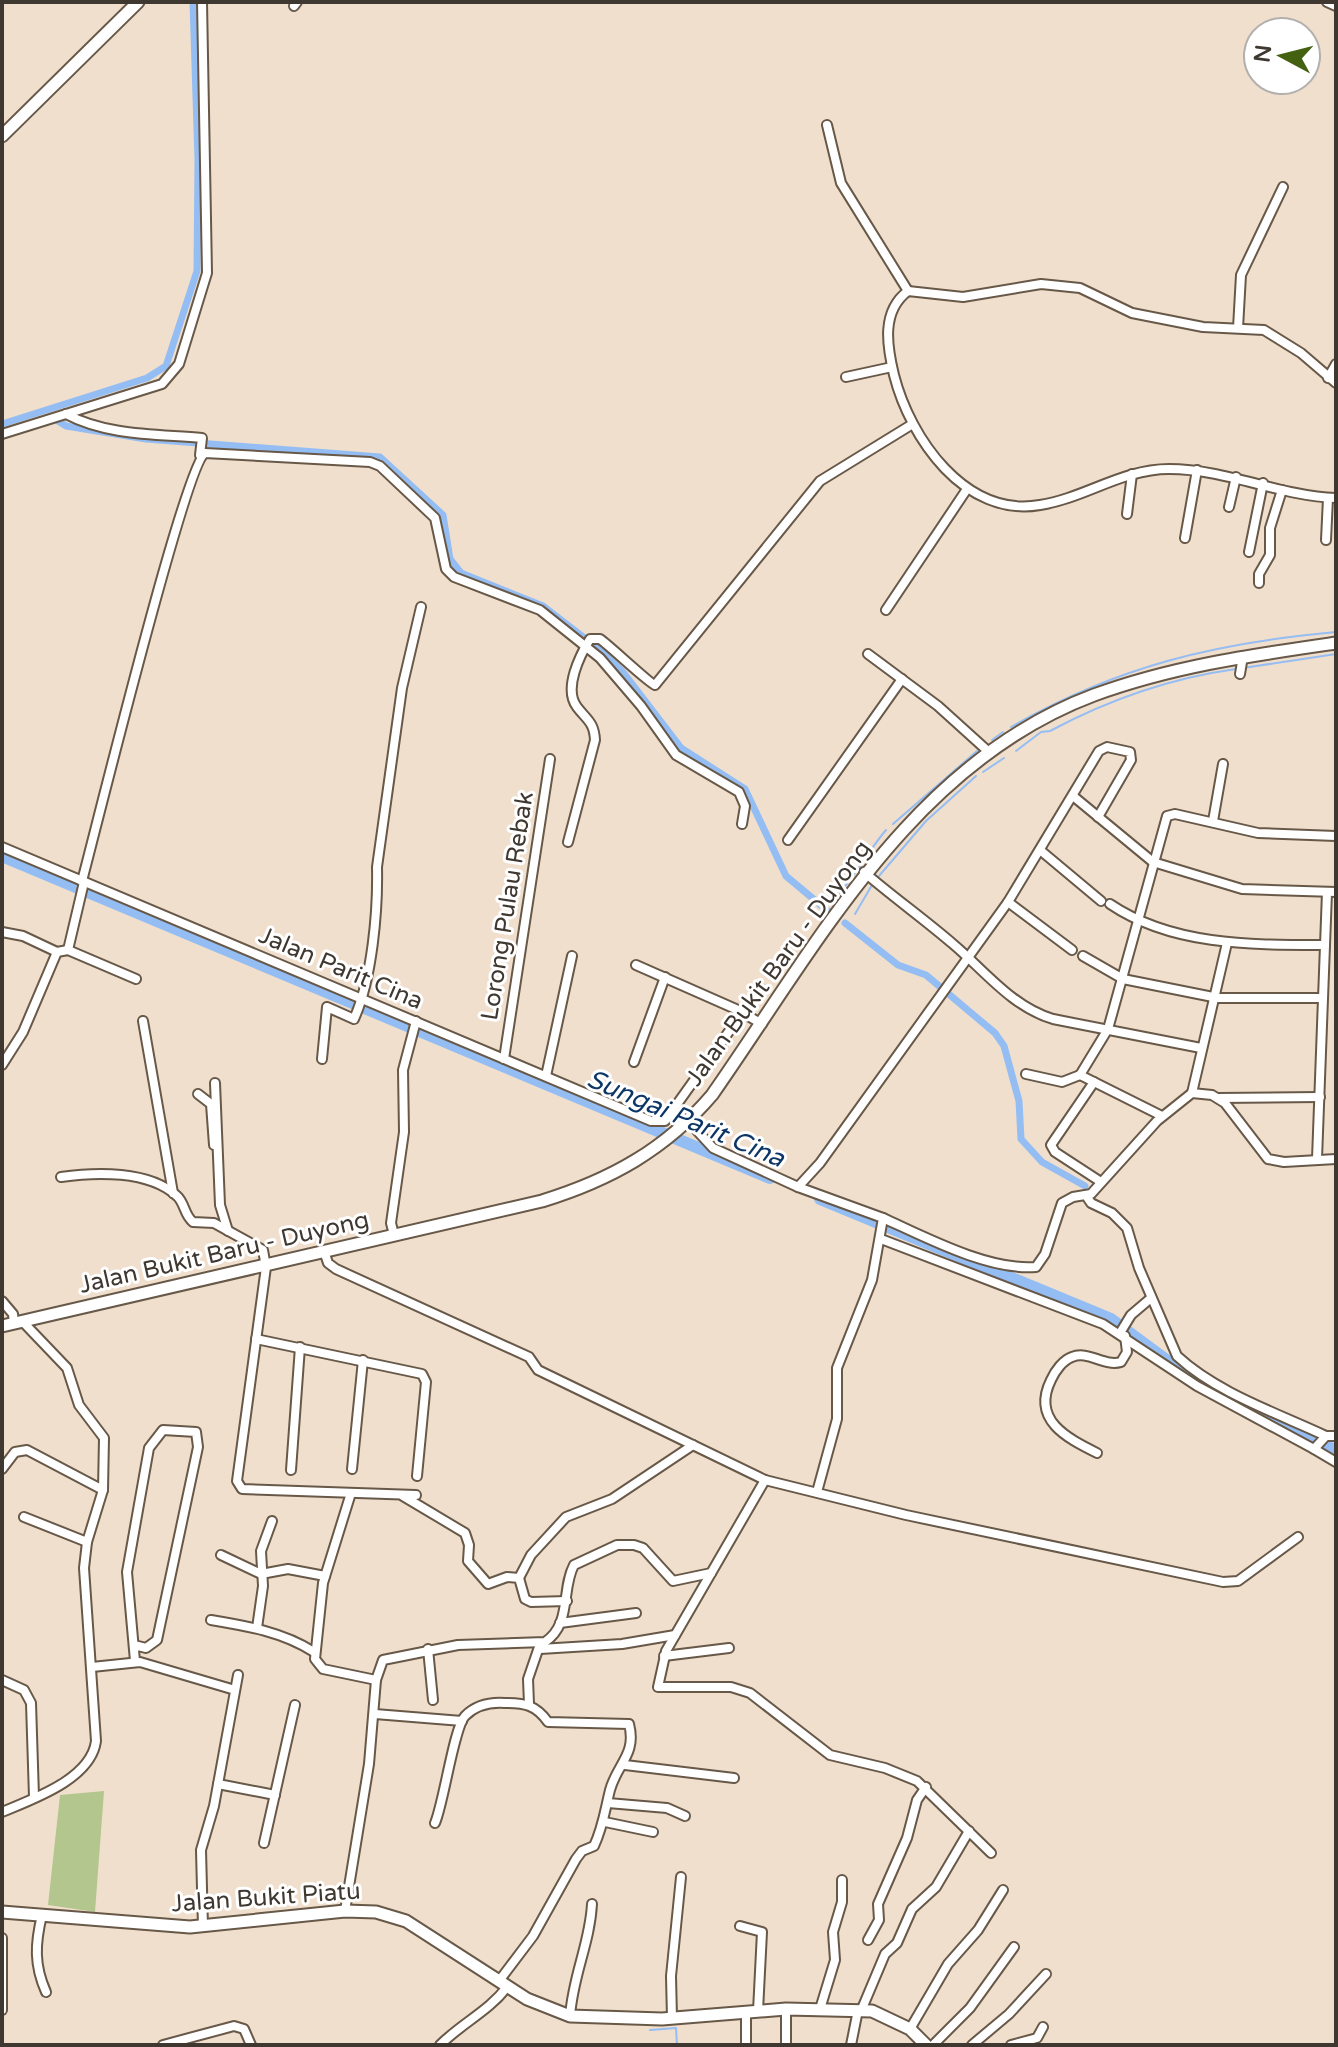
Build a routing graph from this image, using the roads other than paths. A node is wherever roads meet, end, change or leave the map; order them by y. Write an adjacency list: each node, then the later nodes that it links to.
1 (138, 2): 6 (main road)
2 (202, 2): 14 (street)
3 (1327, 2): 4 (street)
4 (1336, 6)
5 (827, 125): 8 (street)
6 (2, 136)
7 (1283, 187): 9 (street)
8 (908, 291): 9 (street); 11 (street)
9 (1238, 328): 13 (street)
10 (1336, 364): 13 (street)
11 (892, 367): 12 (street); 15 (street)
12 (846, 377)
13 (1332, 381)
14 (66, 414): 16 (street); 17 (street)
15 (911, 425): 22 (street); 34 (street)
16 (2, 434)
17 (201, 454): 34 (street); 51 (street)
18 (1197, 470): 19 (street); 20 (street); 27 (street)
19 (1132, 474): 22 (street); 26 (street)
20 (1236, 477): 21 (street); 25 (street)
21 (1263, 483): 23 (street); 29 (street)
22 (967, 489): 32 (street)
23 (1282, 490): 24 (street); 30 (street)
24 (1332, 498): 28 (street)
25 (1229, 507)
26 (1127, 514)
27 (1185, 538)
28 (1326, 540)
29 (1249, 552)
30 (1259, 583)
31 (421, 607): 71 (street)
32 (886, 610)
33 (1336, 643): 37 (main road, Jalan Bukit Baru - Duyong)
34 (587, 645): 43 (street); 46 (street)
35 (868, 654): 36 (street)
36 (902, 679): 37 (street); 45 (street)
37 (990, 753): 50 (main road, Jalan Bukit Baru - Duyong)
38 (550, 759): 79 (street, Lorong Pulau Rebak)
39 (1223, 764): 42 (street)
40 (1073, 796): 41 (street); 41 (street); 48 (street)
41 (1098, 817): 49 (street)
42 (1213, 821): 44 (street); 49 (street)
43 (742, 824)
44 (1336, 836)
45 (788, 840)
46 (568, 842)
47 (2, 847): 51 (street, Jalan Parit Cina)
48 (1040, 850): 53 (street); 54 (street)
49 (1153, 862): 52 (street); 54 (street)
50 (864, 872): 63 (street); 75 (main road, Jalan Bukit Baru - Duyong)
51 (82, 886): 58 (street); 71 (street, Jalan Parit Cina)
52 (1331, 892): 57 (street)
53 (1008, 902): 59 (street); 63 (street)
54 (1136, 922): 56 (street); 67 (street)
55 (2, 932): 60 (street)
56 (1227, 943): 57 (street); 69 (street)
57 (1325, 945): 70 (street)
58 (68, 950): 60 (street); 66 (street)
59 (1072, 950)
60 (57, 952): 81 (street)
61 (572, 956): 84 (street)
62 (1083, 956): 67 (street)
63 (968, 959): 76 (street); 97 (street)
64 (636, 965): 65 (street)
65 (665, 977): 72 (street); 80 (street)
66 (136, 979)
67 (1123, 979): 69 (street); 76 (street)
68 (760, 988): 72 (street)
69 (1213, 997): 70 (street); 77 (street)
70 (1323, 998): 89 (street)
71 (361, 1004): 74 (street, Jalan Parit Cina); 78 (street)
72 (744, 1014): 75 (street); 84 (street, Jalan Parit Cina)
73 (143, 1021): 98 (street)
74 (415, 1024): 79 (street, Jalan Parit Cina); 102 (street)
75 (762, 1024): 92 (main road, Jalan Bukit Baru - Duyong)
76 (1108, 1029): 77 (street); 83 (street)
77 (1201, 1048): 87 (street)
78 (322, 1059)
79 (504, 1059): 84 (street, Jalan Parit Cina)
80 (634, 1062)
81 (2, 1065)
82 (1026, 1074): 83 (street)
83 (1080, 1075): 85 (street)
84 (546, 1076)
85 (1094, 1082): 91 (street); 96 (street)
86 (215, 1083): 101 (street)
87 (1192, 1093): 90 (street); 91 (street)
88 (198, 1094): 101 (street)
89 (1320, 1097): 90 (street); 93 (street)
90 (1218, 1098): 93 (street)
91 (1162, 1116): 96 (street)
92 (686, 1125): 97 (street); 102 (main road, Jalan Bukit Baru - Duyong)
93 (1317, 1159): 94 (street)
94 (1336, 1159)
95 (61, 1177): 98 (street)
96 (1101, 1182): 99 (street)
97 (798, 1187): 100 (street)
98 (173, 1193): 101 (street)
99 (1087, 1197): 100 (street); 106 (street)
100 (882, 1220): 103 (street)
101 (223, 1228): 105 (street)
102 (394, 1235): 104 (main road, Jalan Bukit Baru - Duyong)
103 (881, 1236): 109 (street); 124 (street)
104 (324, 1251): 105 (main road, Jalan Bukit Baru - Duyong); 114 (street)
105 (266, 1267): 108 (main road, Jalan Bukit Baru - Duyong); 110 (street)
106 (1148, 1300): 109 (street); 113 (street)
107 (2, 1301): 108 (street)
108 (13, 1324): 123 (street)
109 (1124, 1331): 115 (street); 116 (street)
110 (256, 1339): 111 (street); 125 (street)
111 (300, 1347): 112 (street); 120 (street)
112 (363, 1360): 119 (street); 121 (street)
113 (1329, 1436): 115 (street)
114 (693, 1445): 122 (street); 136 (street)
115 (1315, 1448): 117 (street)
116 (1097, 1453)
117 (1336, 1462)
118 (2, 1469): 123 (street)
119 (352, 1469)
120 (291, 1470)
121 (417, 1476)
122 (765, 1480): 124 (street); 133 (street)
123 (103, 1490): 131 (street)
124 (817, 1492): 130 (street)
125 (351, 1493): 126 (street); 135 (street)
126 (399, 1494): 127 (street); 136 (street)
127 (416, 1495)
128 (24, 1517): 131 (street)
129 (272, 1521): 134 (street)
130 (1298, 1537)
131 (87, 1542): 152 (street)
132 (221, 1555): 134 (street)
133 (711, 1573): 137 (street); 142 (street)
134 (261, 1574): 135 (street); 141 (street)
135 (325, 1576): 148 (street)
136 (519, 1578): 137 (street)
137 (567, 1601): 140 (street)
138 (636, 1613): 140 (street)
139 (211, 1620): 141 (street)
140 (560, 1623): 145 (street)
141 (257, 1628): 148 (street)
142 (675, 1635): 145 (street); 149 (street)
143 (157, 1640): 144 (street); 144 (street); 151 (street)
144 (134, 1645): 150 (street)
145 (540, 1646): 147 (street); 158 (street)
146 (729, 1648): 149 (street)
147 (428, 1649): 155 (street); 157 (street)
148 (314, 1652): 155 (street)
149 (664, 1656): 165 (street)
150 (135, 1661): 151 (street); 152 (street)
151 (145, 1663): 156 (street)
152 (92, 1667): 167 (street)
153 (238, 1675): 156 (street)
154 (2, 1680): 167 (street)
155 (376, 1680): 160 (street)
156 (235, 1690): 164 (street)
157 (433, 1700)
158 (529, 1704): 161 (street); 162 (street)
159 (295, 1705): 166 (street)
160 (375, 1714): 161 (street); 181 (street)
161 (462, 1721): 172 (street)
162 (625, 1765): 163 (street); 168 (street)
163 (734, 1778)
164 (218, 1784): 166 (street); 185 (street)
165 (926, 1787): 173 (street); 187 (street)
166 (275, 1795): 175 (street)
167 (34, 1797): 169 (street)
168 (608, 1803): 170 (street); 171 (street)
169 (2, 1812)
170 (685, 1816)
171 (605, 1822): 174 (street); 190 (street)
172 (435, 1823)
173 (969, 1831): 176 (street); 195 (street)
174 (653, 1832)
175 (264, 1843)
176 (991, 1853)
177 (681, 1877): 198 (street)
178 (842, 1880): 193 (street)
179 (1003, 1890): 200 (street)
180 (592, 1904): 197 (street)
181 (345, 1911): 185 (main road, Jalan Bukit Piatu); 190 (main road, Jalan Bukit Piatu)
182 (2, 1912): 183 (main road, Jalan Bukit Piatu)
183 (42, 1915): 185 (main road, Jalan Bukit Piatu); 191 (street)
184 (740, 1926): 196 (street)
185 (203, 1927)
186 (2, 1938): 194 (street)
187 (868, 1940)
188 (1014, 1947): 208 (street)
189 (1046, 1974): 209 (street)
190 (503, 1984): 197 (main road, Jalan Bukit Piatu); 203 (street)
191 (46, 1992)
192 (786, 2009): 193 (main road, Jalan Bukit Piatu); 196 (main road, Jalan Bukit Piatu); 205 (street)
193 (820, 2009): 195 (main road, Jalan Bukit Piatu)
194 (2, 2010)
195 (859, 2010): 200 (main road, Jalan Bukit Piatu); 206 (street)
196 (752, 2012): 198 (main road, Jalan Bukit Piatu); 204 (street)
197 (570, 2016): 198 (main road, Jalan Bukit Piatu)
198 (672, 2018)
199 (1043, 2027): 210 (street)
200 (910, 2029): 207 (main road, Jalan Bukit Piatu)
201 (163, 2045): 202 (street)
202 (251, 2045)
203 (440, 2045)
204 (746, 2045)
205 (786, 2045)
206 (851, 2045)
207 (926, 2045)
208 (933, 2045)
209 (972, 2045)
210 (1011, 2045)

